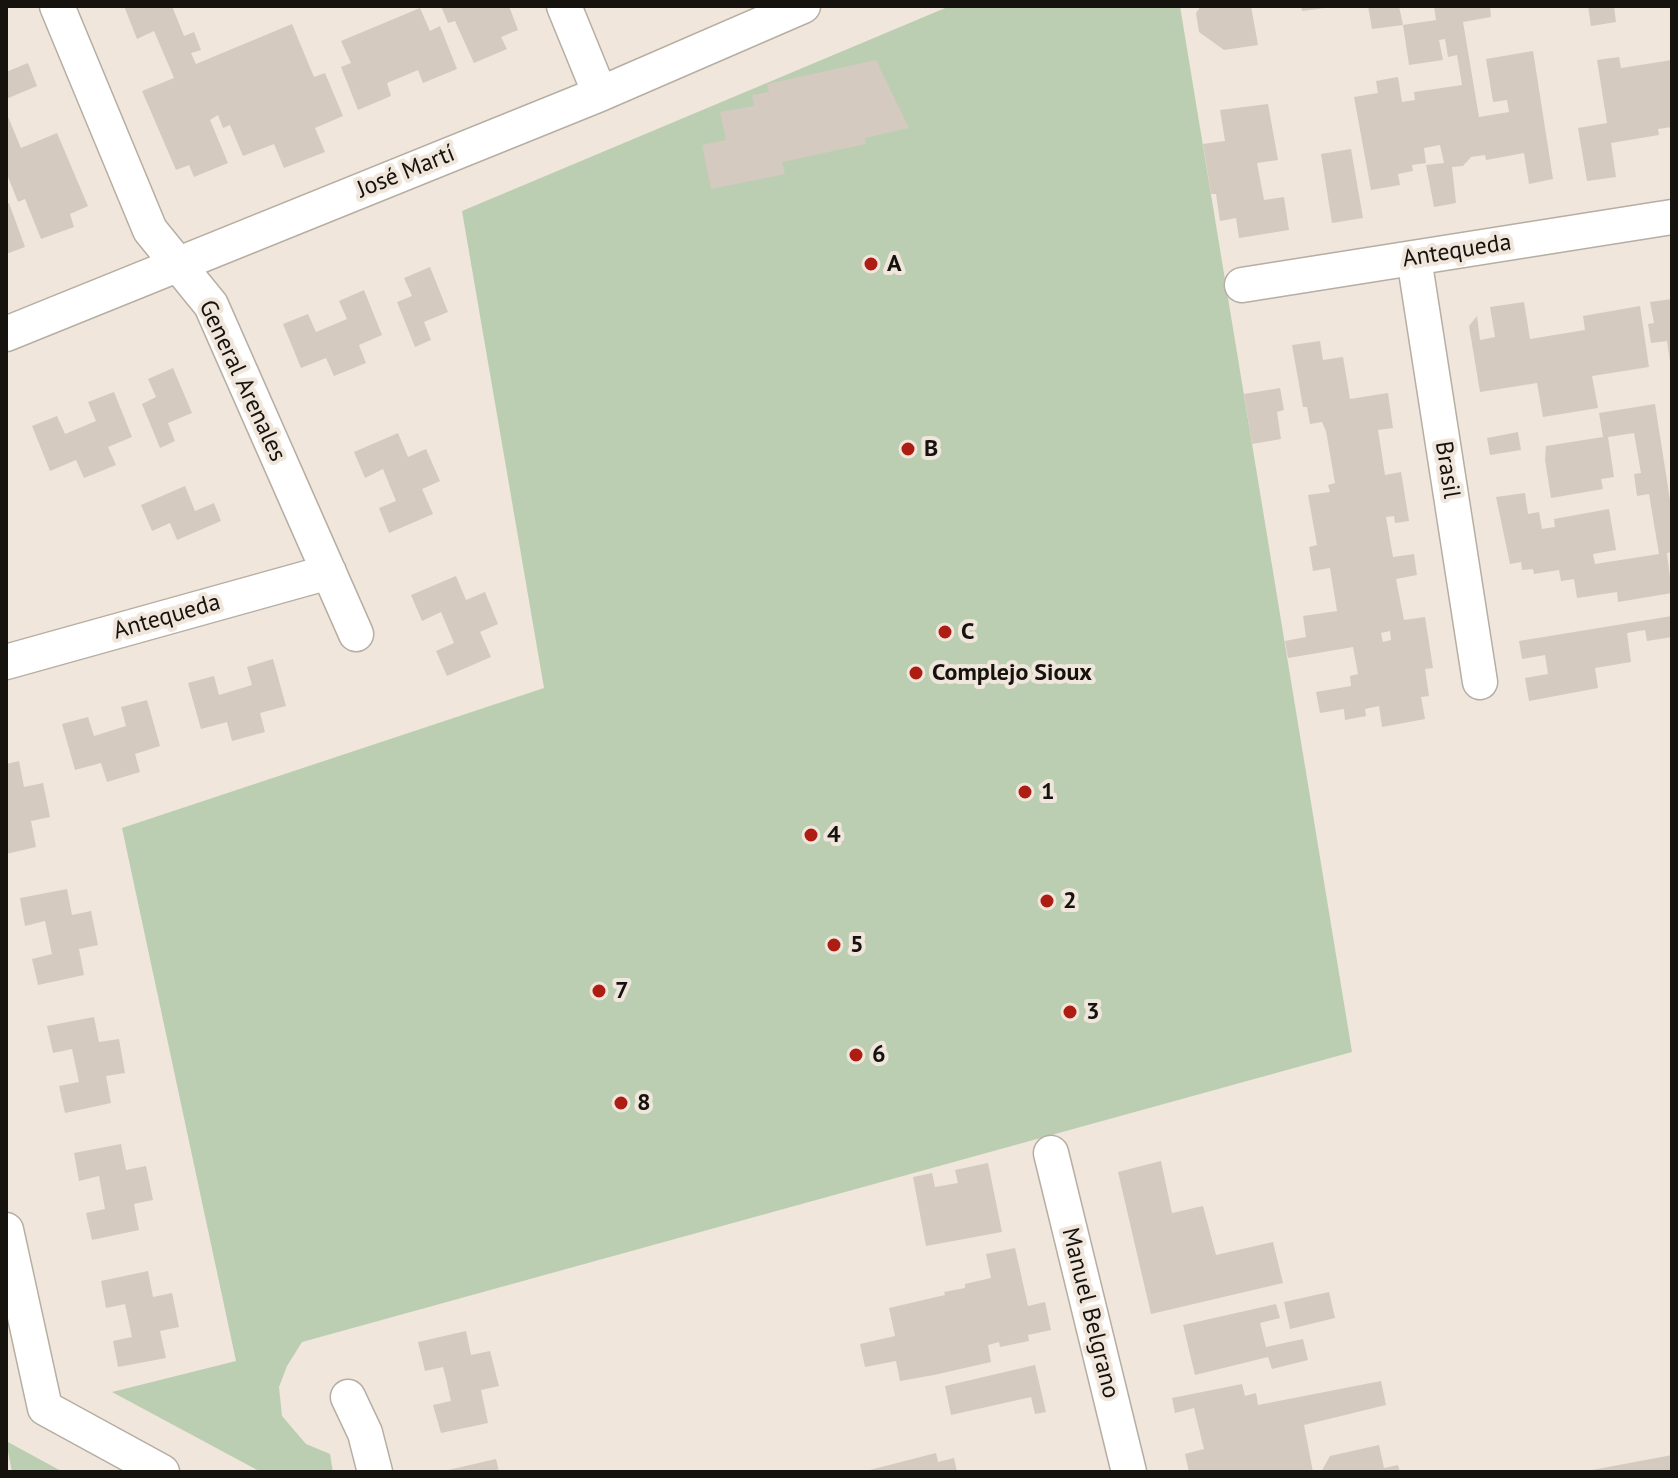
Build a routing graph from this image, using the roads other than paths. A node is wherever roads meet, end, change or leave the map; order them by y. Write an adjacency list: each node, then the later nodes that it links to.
1 (57, 6): 7 (street, General Arenales)
2 (564, 6): 4 (street)
3 (803, 6): 4 (street, José Martí)
4 (600, 94): 7 (street, José Martí)
5 (1672, 217): 6 (street, Antequeda)
6 (1414, 258): 8 (street, Antequeda); 13 (street, Brasil)
7 (178, 265): 9 (street, José Martí); 10 (street, General Arenales)
8 (1242, 285)
9 (6, 334)
10 (329, 572): 11 (street, General Arenales); 12 (street, Antequeda)
11 (356, 634)
12 (6, 662)
13 (1480, 682)
14 (1051, 1153): 19 (street, Manuel Belgrano)
15 (7, 1237): 17 (street)
16 (348, 1397): 18 (street)
17 (162, 1472)
18 (375, 1472)
19 (1129, 1472)

